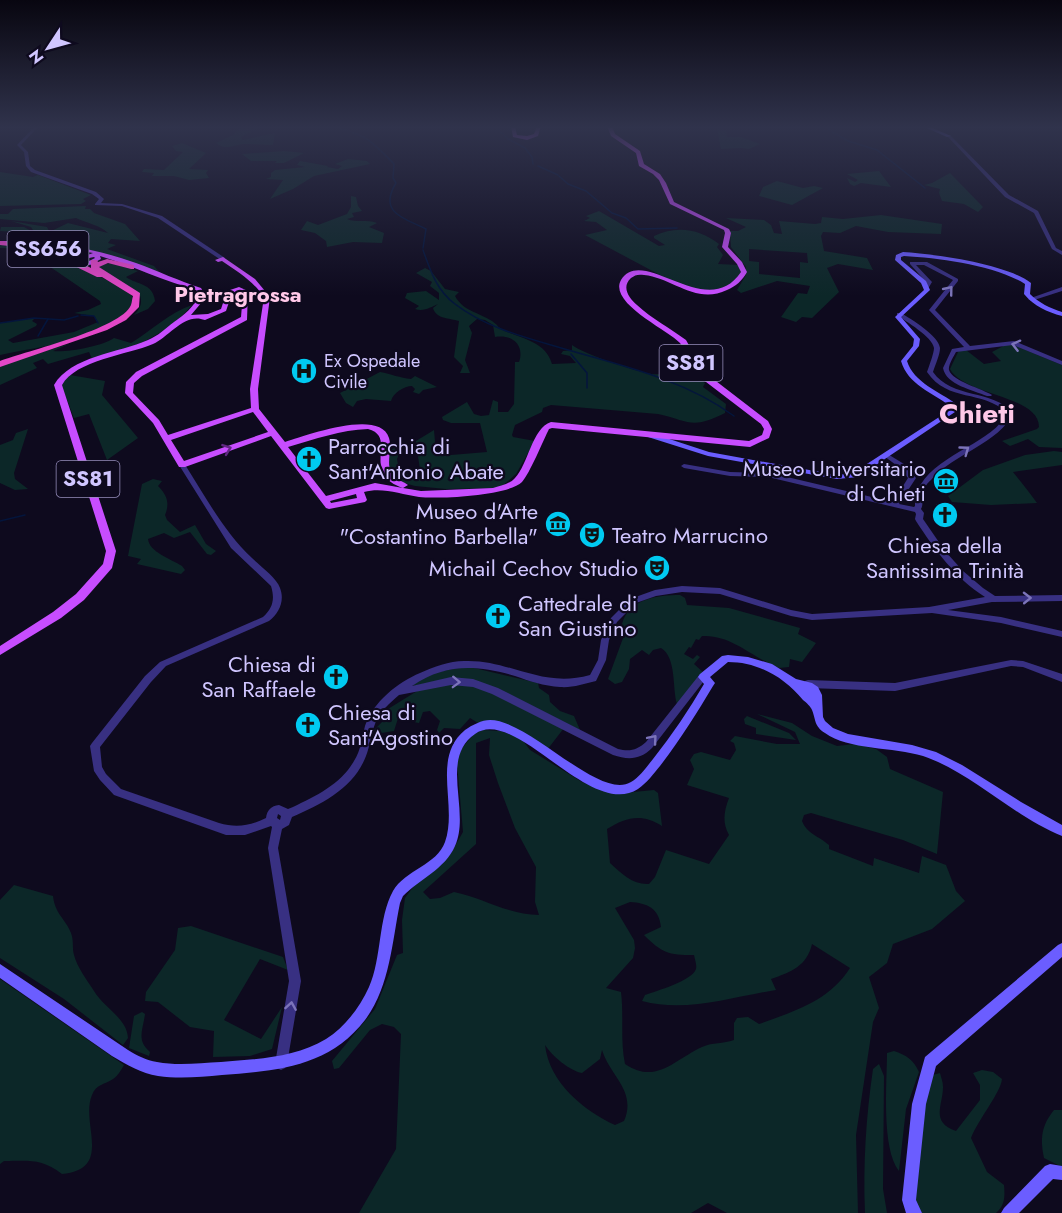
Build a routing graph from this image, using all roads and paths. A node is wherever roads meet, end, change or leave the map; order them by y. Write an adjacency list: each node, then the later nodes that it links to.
1 (65, 183): 7 (street)
2 (664, 183): 26 (main road, SS81)
3 (994, 183): 5 (street)
4 (0, 243): 8 (highway, SS656)
5 (1062, 253)
6 (112, 257): 8 (main road); 8 (main road); 10 (main road)
7 (220, 259): 14 (main road); 24 (main road)
8 (89, 260): 8 (main road); 9 (highway, SS656); 18 (highway, SS656)
9 (131, 267): 10 (main road)
10 (178, 283): 17 (main road)
11 (927, 286): 13 (main road); 15 (main road); 19 (street, one-way to 11)
12 (1062, 289): 13 (street)
13 (1031, 299): 16 (main road)
14 (246, 304): 17 (main road, SS81); 27 (main road)
15 (899, 314): 23 (street); 29 (main road)
16 (1062, 314)
17 (189, 318): 41 (main road, SS81)
18 (59, 345): 20 (highway, SS656); 22 (highway, SS656)
19 (968, 348): 21 (street, one-way to 19); 23 (street)
20 (0, 356)
21 (1062, 363)
22 (0, 364)
23 (1002, 405): 34 (street, one-way to 23)
24 (255, 409): 25 (main road); 27 (main road)
25 (272, 432): 28 (main road); 30 (main road, one-way to 25)
26 (649, 434): 31 (main road); 32 (main road, SS81)
27 (167, 438): 30 (main road)
28 (282, 446): 32 (main road); 32 (main road)
29 (886, 456): 31 (main road); 33 (street)
30 (182, 465): 49 (street)
31 (798, 470): 33 (street)
32 (457, 492)
33 (895, 504): 34 (street)
34 (918, 512): 35 (street)
35 (977, 590): 37 (street); 38 (street)
36 (1062, 598): 37 (street, one-way to 36)
37 (992, 599): 38 (street)
38 (976, 600): 39 (street)
39 (929, 610): 40 (street); 46 (street)
40 (1062, 634)
41 (0, 651)
42 (703, 677): 44 (main road); 46 (street, one-way to 42); 53 (main road)
43 (1062, 678): 45 (street)
44 (802, 686): 45 (street); 47 (main road); 48 (main road)
45 (830, 687): 47 (street)
46 (399, 692): 49 (street)
47 (818, 695): 48 (main road)
48 (815, 707): 50 (main road)
49 (274, 823): 53 (street, one-way to 49)
50 (1062, 831)
51 (1062, 949): 55 (main road)
52 (0, 970): 53 (main road)
53 (281, 1064)
54 (1062, 1173): 56 (main road)
55 (914, 1213)
56 (1009, 1213)

